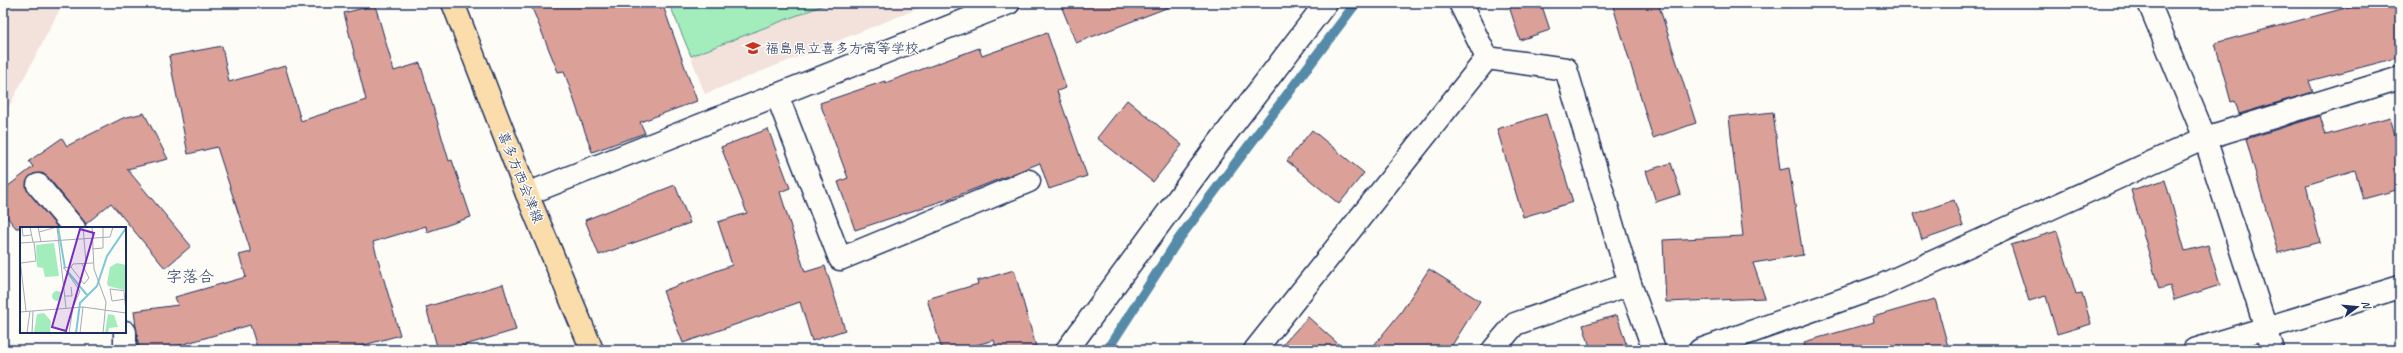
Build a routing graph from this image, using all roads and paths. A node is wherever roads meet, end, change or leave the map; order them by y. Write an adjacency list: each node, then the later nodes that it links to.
1 (453, 3): 12 (main road, 喜多方西会津線)
2 (1009, 3): 8 (street)
3 (1326, 3): 20 (street)
4 (1460, 3): 6 (street)
5 (2149, 3): 9 (street)
6 (1487, 58): 14 (street); 21 (street)
7 (2400, 78): 9 (street)
8 (777, 95): 10 (street); 12 (street)
9 (2205, 138): 16 (street); 24 (street)
10 (1029, 181)
11 (38, 185): 13 (street)
12 (527, 194): 19 (main road, 喜多方西会津線)
13 (73, 227)
14 (1630, 284): 22 (street); 23 (street)
15 (2400, 287): 16 (street)
16 (2266, 329): 25 (street); 26 (street)
17 (125, 333): 18 (street)
18 (125, 350)
19 (592, 350)
20 (1067, 350)
21 (1255, 350)
22 (1493, 350)
23 (1654, 350)
24 (1700, 350)
25 (2194, 350)
26 (2272, 350)

